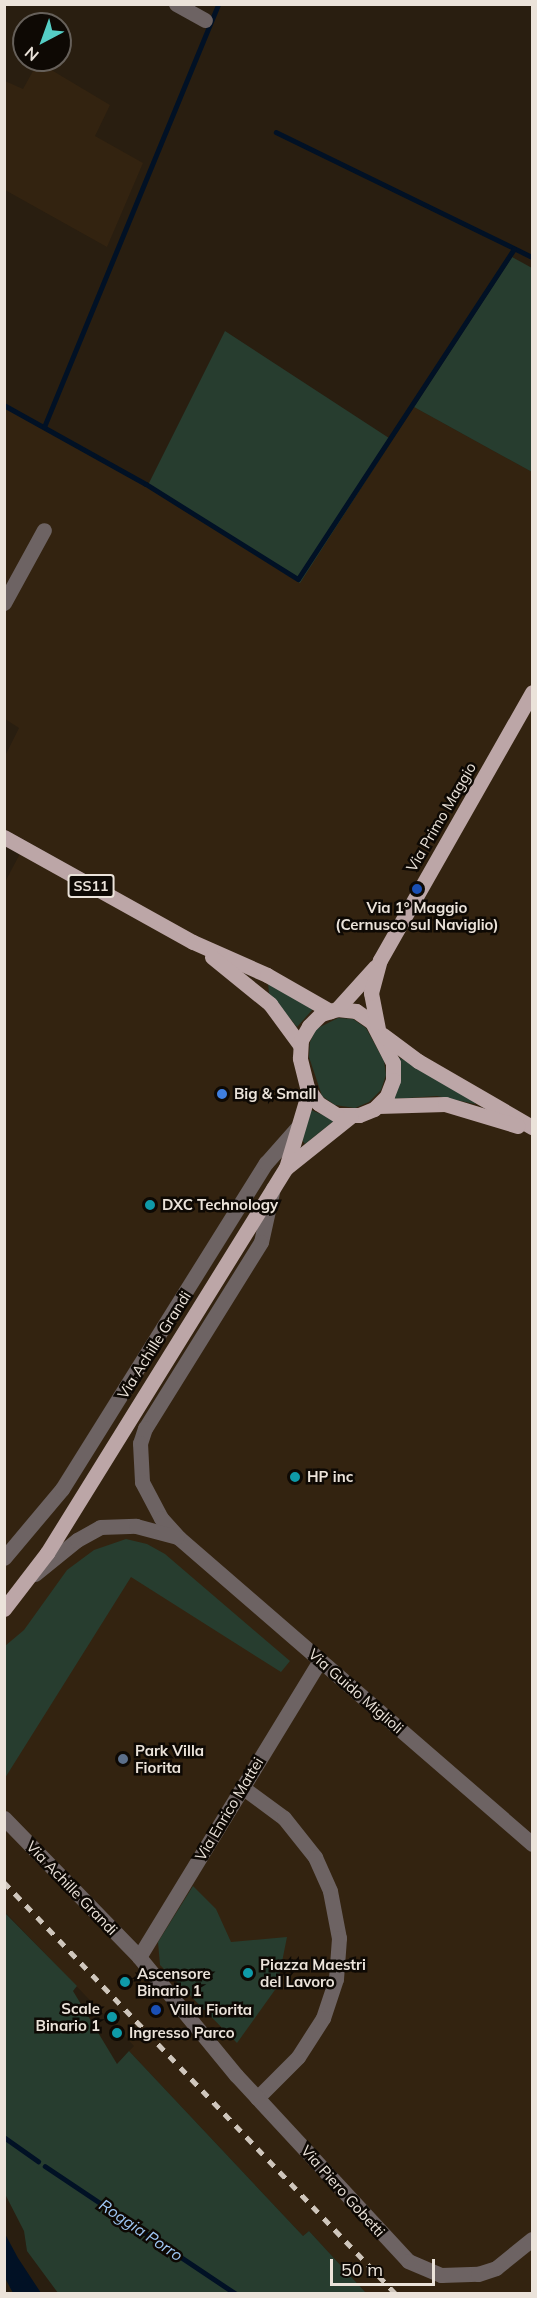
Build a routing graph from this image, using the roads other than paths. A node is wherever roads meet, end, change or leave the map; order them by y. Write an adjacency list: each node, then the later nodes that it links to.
1 (176, 4): 2 (street)
2 (205, 20)
3 (44, 530): 4 (street)
4 (4, 603)
5 (532, 692): 8 (main road, Via Primo Maggio)
6 (4, 837): 7 (main road, SS11)
7 (193, 942): 9 (main road, SS11); 11 (main road, SS11)
8 (380, 960): 9 (main road, Via Primo Maggio); 10 (main road, Via Primo Maggio)
9 (333, 1010): 10 (main road, SS11); 11 (main road)
10 (379, 1031): 13 (main road); 15 (main road, SS11)
11 (300, 1045): 12 (main road, SS11)
12 (309, 1091): 14 (main road); 16 (main road)
13 (378, 1106): 14 (main road); 17 (main road)
14 (351, 1116): 18 (main road)
15 (532, 1126)
16 (297, 1128): 18 (main road); 21 (street, Via Achille Grandi)
17 (532, 1133)
18 (286, 1168): 19 (main road)
19 (273, 1188): 20 (street, Via Guido Miglioli); 22 (main road)
20 (179, 1538): 22 (street); 24 (street, Via Guido Miglioli)
21 (4, 1558)
22 (31, 1578): 23 (main road)
23 (4, 1609)
24 (320, 1660): 25 (street, Via Enrico Mattei); 27 (street, Via Guido Miglioli)
25 (242, 1787): 28 (street, Via Enrico Mattei); 29 (street)
26 (4, 1818): 28 (street, Via Achille Grandi)
27 (532, 1844)
28 (139, 1958): 29 (street, Via Piero Gobetti)
29 (258, 2098): 30 (street, Via Piero Gobetti)
30 (532, 2239)

